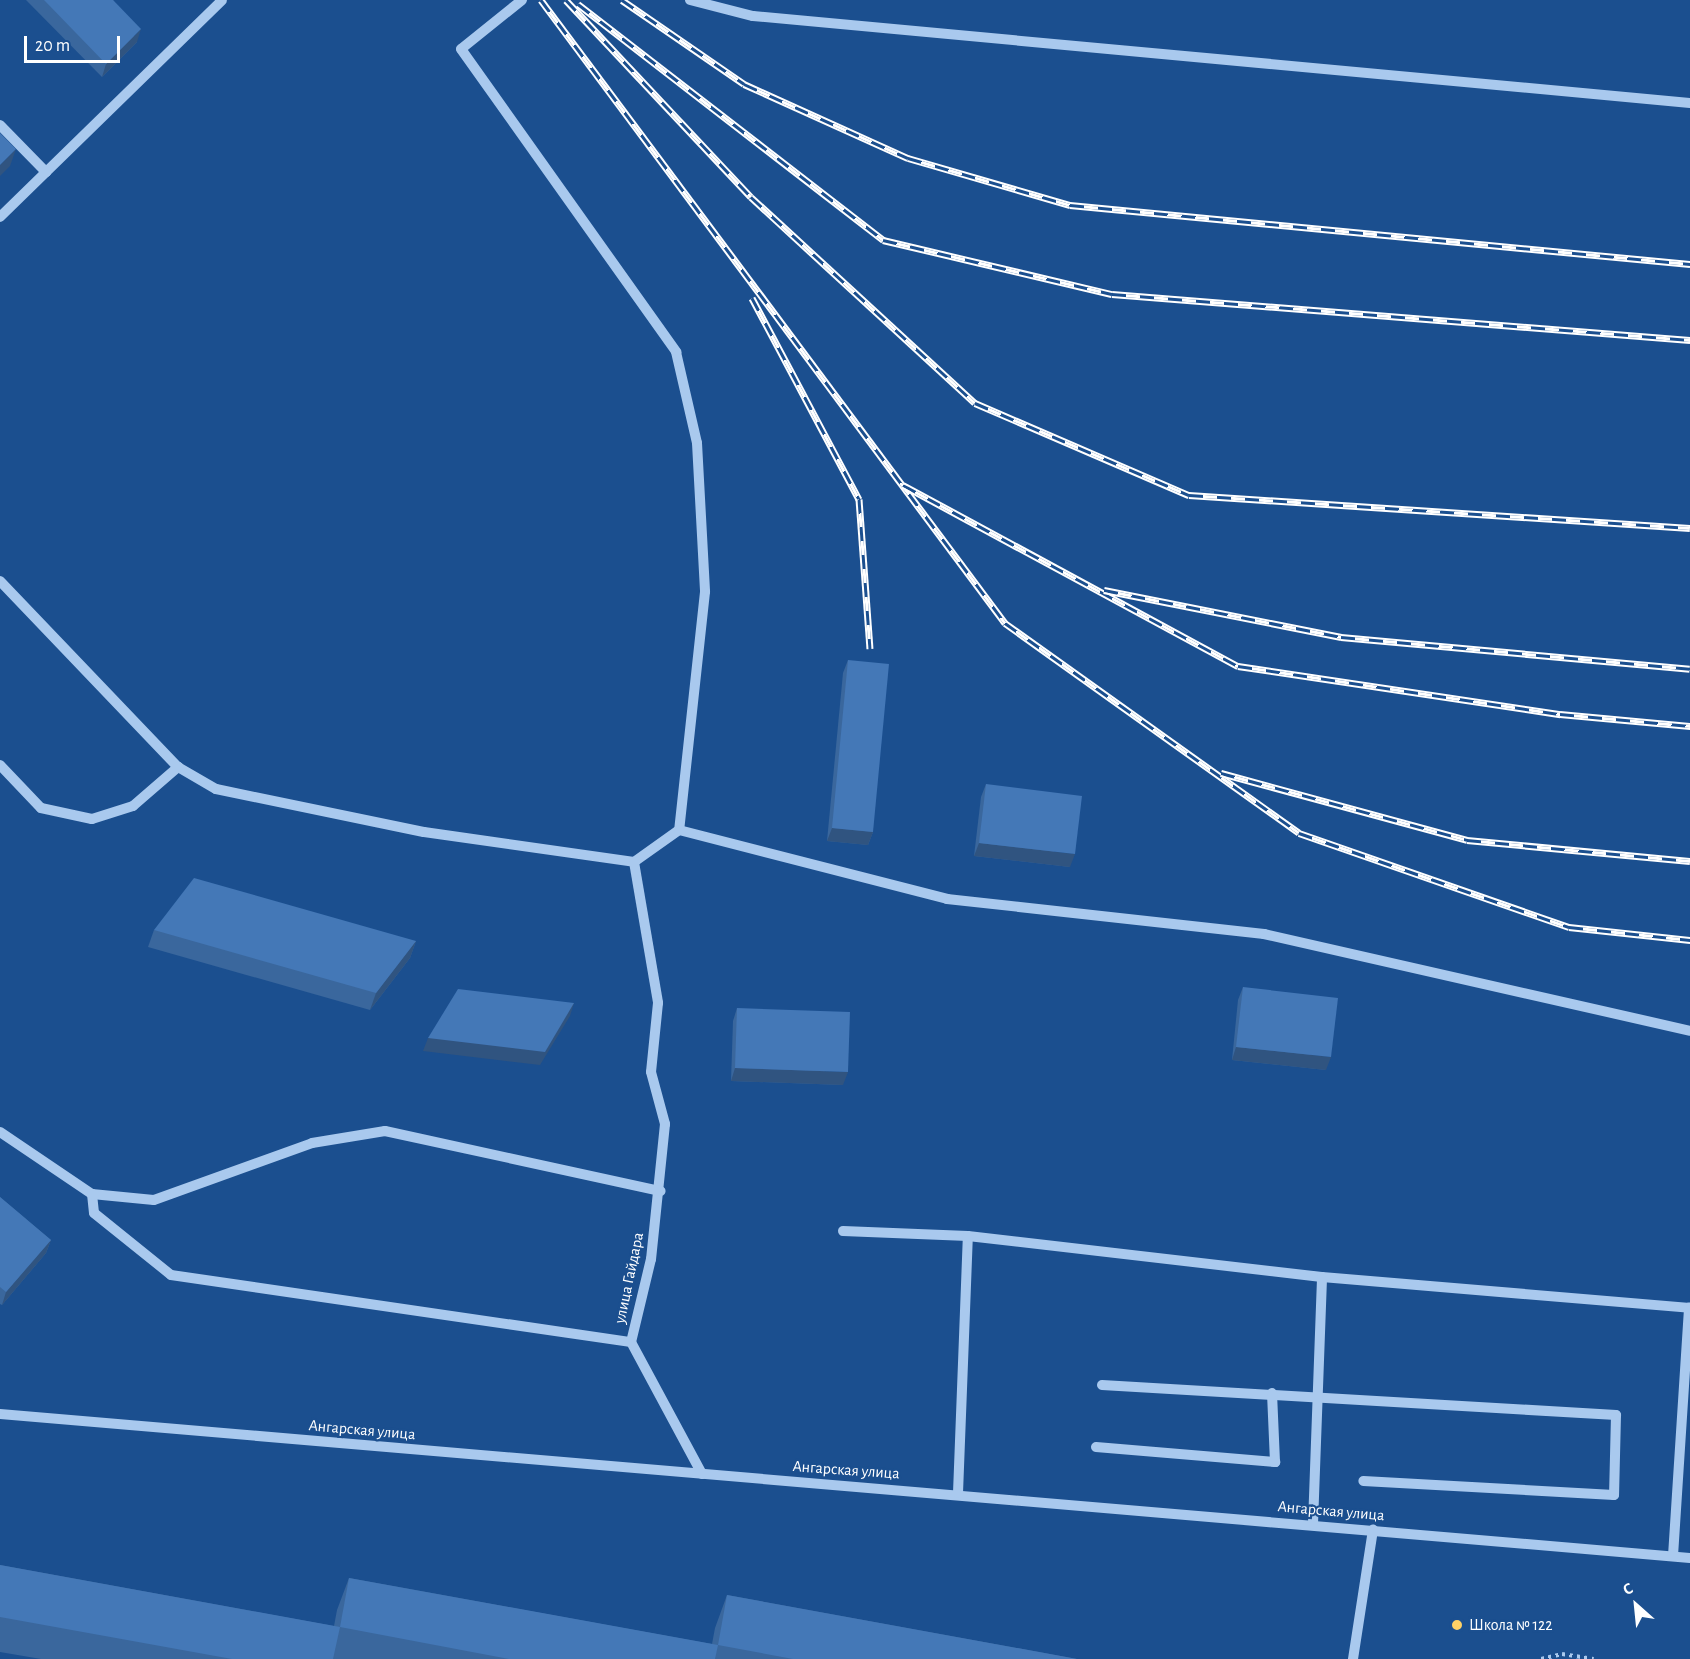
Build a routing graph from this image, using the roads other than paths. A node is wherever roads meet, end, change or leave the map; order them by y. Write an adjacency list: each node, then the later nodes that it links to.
1 (222, 0): 6 (street)
2 (522, 0): 11 (street)
3 (690, 0): 4 (street)
4 (1690, 103)
5 (0, 125): 6 (street)
6 (46, 172): 7 (street)
7 (0, 217)
8 (0, 581): 10 (street)
9 (0, 765): 10 (street)
10 (178, 767): 12 (street)
11 (679, 830): 12 (street); 13 (street)
12 (634, 862): 15 (street, улица Гайдара)
13 (1690, 1031)
14 (0, 1132): 16 (street)
15 (661, 1191): 16 (street); 21 (street, улица Гайдара)
16 (92, 1194): 21 (street)
17 (843, 1231): 18 (street)
18 (968, 1236): 19 (street); 29 (street)
19 (1322, 1277): 20 (street); 24 (street)
20 (1689, 1308): 32 (street)
21 (631, 1342): 27 (street, улица Гайдара)
22 (1102, 1384): 23 (street)
23 (1272, 1394): 24 (street); 26 (street)
24 (1318, 1396): 28 (street); 30 (street)
25 (0, 1414): 27 (street, Ангарская улица)
26 (1095, 1447)
27 (702, 1474): 29 (street, Ангарская улица)
28 (1363, 1481)
29 (958, 1493): 30 (street, Ангарская улица)
30 (1313, 1524): 31 (street, Ангарская улица)
31 (1373, 1530): 32 (street, Ангарская улица); 34 (street)
32 (1673, 1556): 33 (street, Ангарская улица)
33 (1690, 1558)
34 (1353, 1659)

